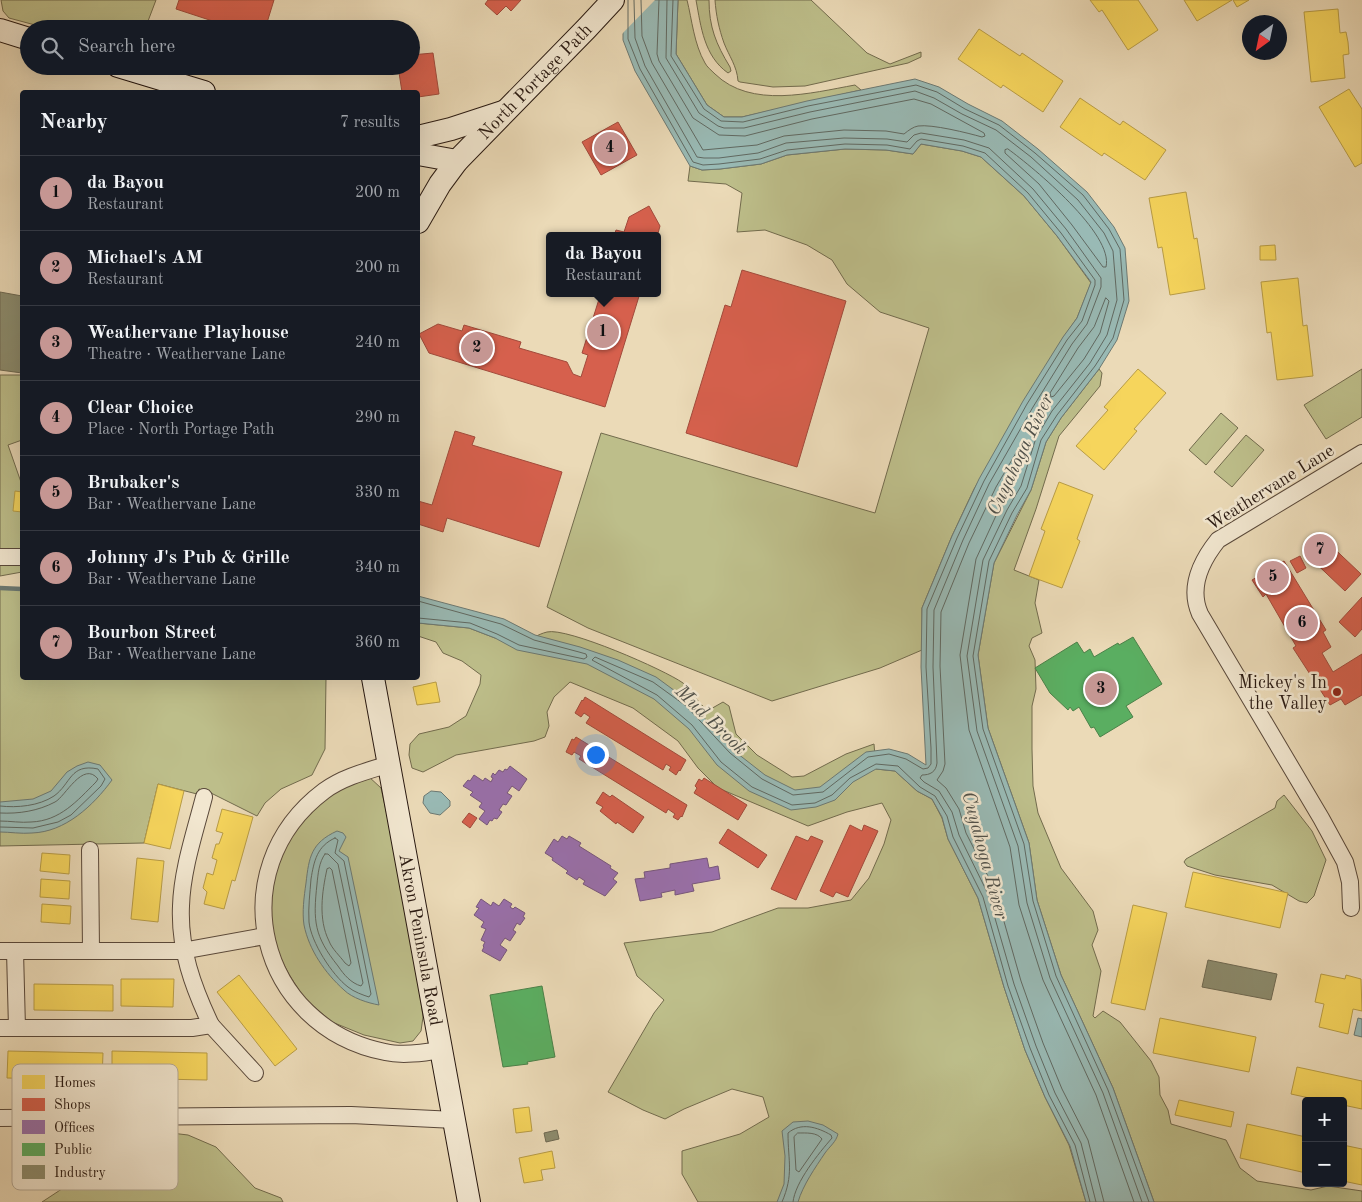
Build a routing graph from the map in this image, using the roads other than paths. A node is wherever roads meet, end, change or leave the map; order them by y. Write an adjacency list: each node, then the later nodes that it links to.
1 (608, 5): 6 (street, North Portage Path)
2 (0, 30): 3 (street)
3 (20, 36)
4 (148, 75): 5 (street)
5 (197, 90)
6 (508, 110): 7 (street); 9 (street, North Portage Path)
7 (420, 137)
8 (420, 154): 9 (street)
9 (456, 162): 10 (street)
10 (420, 219)
11 (1362, 453): 18 (street, Weathervane Lane)
12 (0, 557): 13 (street)
13 (20, 557)
14 (373, 680): 15 (street, Akron Peninsula Road)
15 (390, 764): 19 (street); 26 (street, Akron Peninsula Road)
16 (204, 797): 22 (street)
17 (90, 850): 21 (street)
18 (1351, 908)
19 (265, 936): 22 (street); 26 (street)
20 (7, 951): 21 (street); 25 (street)
21 (91, 951): 22 (street)
22 (184, 951): 23 (street)
23 (211, 1025): 25 (street); 27 (street)
24 (0, 1028): 25 (street)
25 (17, 1028)
26 (441, 1050): 29 (street, Akron Peninsula Road)
27 (255, 1073)
28 (178, 1116): 29 (street)
29 (454, 1120): 30 (street, Akron Peninsula Road)
30 (469, 1202)

